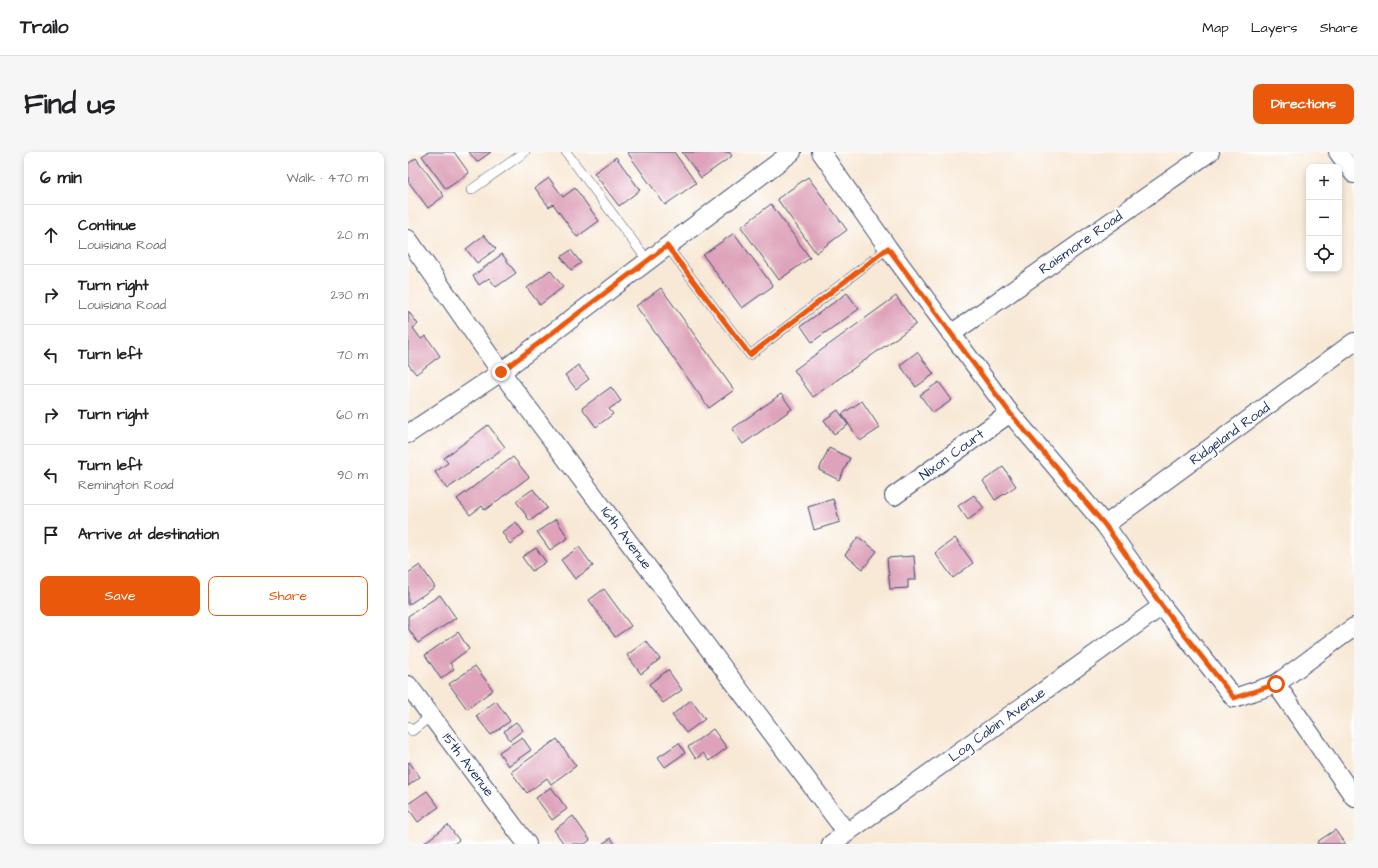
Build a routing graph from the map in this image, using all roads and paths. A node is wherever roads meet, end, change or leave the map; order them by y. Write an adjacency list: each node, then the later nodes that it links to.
1 (525, 152): 8 (lane)
2 (566, 152): 12 (lane)
3 (792, 152): 10 (street)
4 (821, 152): 11 (street)
5 (1210, 152): 13 (street, Raismore Road)
6 (1338, 152): 7 (street)
7 (1354, 174)
8 (471, 190)
9 (408, 239): 15 (street, 16th Avenue)
10 (667, 246): 11 (lane); 12 (street)
11 (888, 248): 13 (street)
12 (648, 260): 15 (street)
13 (951, 334): 16 (street)
14 (1354, 342): 19 (street, Ridgeland Road)
15 (501, 372): 17 (street); 27 (street, 16th Avenue)
16 (1010, 413): 18 (street, Nixon Court); 19 (street)
17 (408, 434)
18 (894, 496)
19 (1105, 525): 20 (street)
20 (1162, 606): 22 (street); 27 (street, Log Cabin Avenue)
21 (1354, 627): 22 (street)
22 (1276, 684): 26 (street)
23 (408, 685): 24 (street, 15th Avenue)
24 (431, 716): 25 (lane); 28 (street, 15th Avenue)
25 (408, 726)
26 (1354, 797)
27 (847, 833): 29 (street, Log Cabin Avenue)
28 (528, 844)
29 (831, 844)

